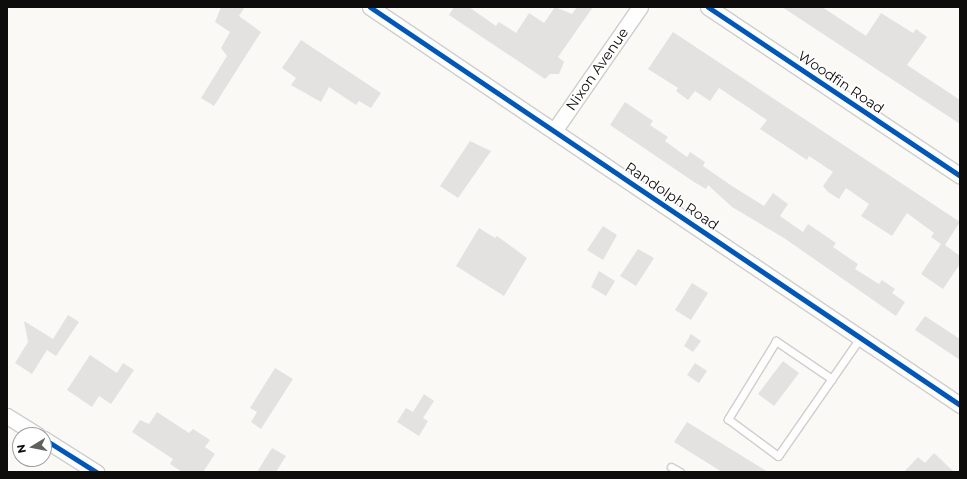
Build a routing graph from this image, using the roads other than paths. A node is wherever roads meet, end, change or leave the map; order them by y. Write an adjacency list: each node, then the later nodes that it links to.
1 (370, 7): 4 (street, Randolph Road)
2 (640, 7): 4 (street, Nixon Avenue)
3 (708, 7): 5 (street, Woodfin Road)
4 (554, 131): 6 (street, Randolph Road)
5 (960, 176)
6 (860, 338): 7 (lane); 8 (street, Randolph Road)
7 (832, 378): 7 (lane)
8 (960, 405)
9 (7, 416): 10 (street)
10 (24, 427)
11 (52, 444): 13 (street)
12 (671, 467): 14 (lane)
13 (96, 472)
14 (680, 472)

